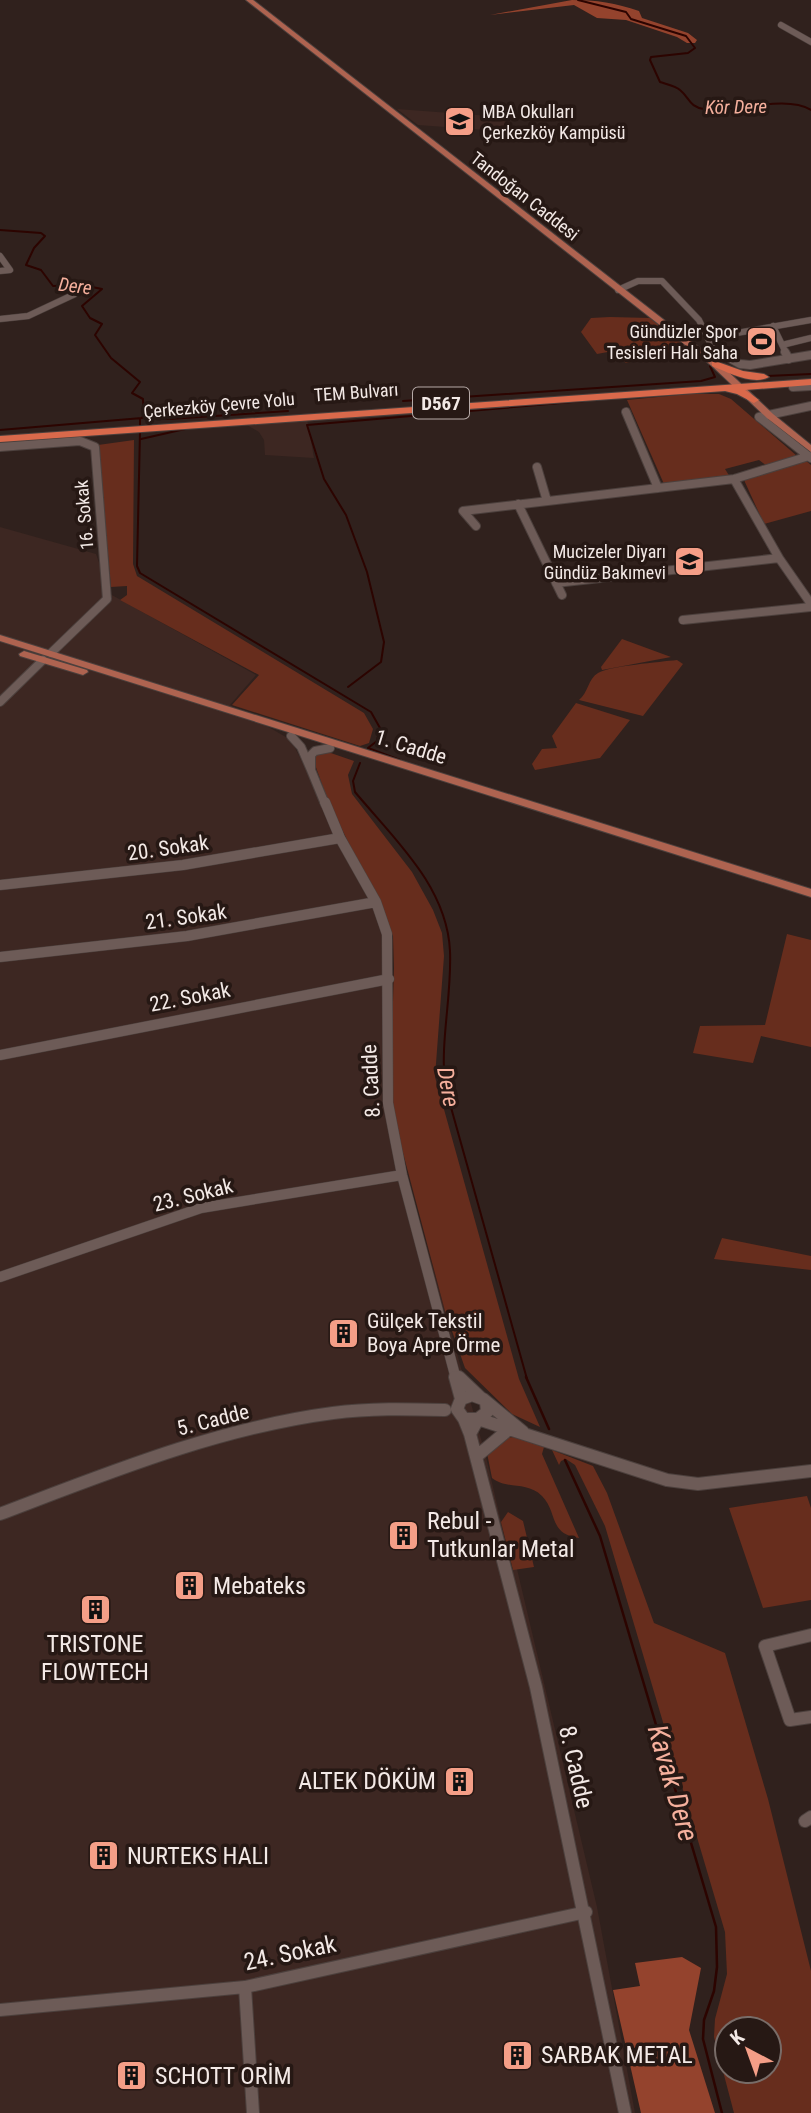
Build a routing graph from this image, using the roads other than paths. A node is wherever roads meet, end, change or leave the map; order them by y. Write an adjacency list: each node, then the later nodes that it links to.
1 (249, 0): 6 (main road, Tandoğan Caddesi)
2 (780, 25): 3 (street)
3 (811, 42)
4 (0, 256): 5 (street)
5 (0, 271)
6 (618, 290): 11 (street); 16 (main road, Tandoğan Caddesi)
7 (75, 294): 8 (street)
8 (0, 319)
9 (811, 320): 10 (street)
10 (773, 326): 11 (street); 13 (street)
11 (708, 338): 16 (street)
12 (811, 338): 13 (street)
13 (782, 345): 15 (street)
14 (811, 355): 15 (street)
15 (789, 359): 16 (street)
16 (715, 361): 17 (highway); 18 (main road, Tandoğan Caddesi); 20 (highway)
17 (810, 380): 18 (highway, D567); 19 (highway, D567); 21 (street)
18 (741, 383): 19 (highway, D567); 20 (highway, TEM Bulvarı / D567); 22 (highway, D567); 24 (main road)
19 (779, 384): 24 (highway)
20 (682, 385): 26 (highway, TEM Bulvarı / D567)
21 (793, 387)
22 (696, 388): 24 (highway); 26 (highway, Çerkezköy Çevre Yolu / D567)
23 (811, 406): 24 (street)
24 (766, 407): 29 (main road); 31 (main road)
25 (626, 412): 34 (street)
26 (147, 426): 27 (highway, Çerkezköy Çevre Yolu / D567)
27 (104, 430): 28 (highway, Çerkezköy Çevre Yolu / D567); 28 (highway, Çerkezköy Çevre Yolu / D567)
28 (0, 437)
29 (811, 438)
30 (0, 447): 45 (street, 16. Sokak)
31 (810, 454): 33 (street)
32 (537, 467): 35 (street)
33 (734, 479): 34 (street); 38 (street)
34 (658, 488): 35 (street)
35 (547, 500): 36 (street)
36 (518, 504): 37 (street); 39 (street)
37 (476, 526)
38 (779, 558): 39 (street); 41 (street)
39 (556, 583): 40 (street)
40 (562, 596)
41 (811, 606): 42 (street)
42 (683, 620)
43 (0, 638): 45 (main road, 1. Cadde)
44 (0, 646): 45 (main road, 1. Cadde)
45 (47, 657): 46 (street); 47 (main road, 1. Cadde); 49 (main road, 1. Cadde)
46 (0, 702)
47 (291, 736): 48 (main road, 1. Cadde); 51 (street, 8. Cadde)
48 (330, 748): 49 (main road, 1. Cadde); 51 (street)
49 (360, 754): 50 (main road, 1. Cadde)
50 (376, 759): 54 (main road, 1. Cadde); 55 (main road, 1. Cadde)
51 (311, 770): 52 (street, 8. Cadde)
52 (340, 838): 53 (street, 20. Sokak); 56 (street, 8. Cadde)
53 (0, 885)
54 (811, 893)
55 (811, 899)
56 (376, 902): 57 (street, 21. Sokak); 58 (street, 8. Cadde)
57 (0, 957)
58 (389, 979): 59 (street, 22. Sokak); 60 (street, 8. Cadde)
59 (0, 1055)
60 (402, 1175): 61 (street, 23. Sokak); 62 (street, 8. Cadde)
61 (0, 1277)
62 (454, 1374): 63 (street); 64 (street, 8. Cadde)
63 (483, 1399): 64 (street); 65 (street); 68 (street)
64 (457, 1410): 65 (street); 67 (street, 8. Cadde); 71 (street, 5. Cadde)
65 (478, 1419): 66 (street); 67 (street)
66 (508, 1430): 68 (street); 69 (street)
67 (471, 1434): 69 (street, 8. Cadde)
68 (529, 1436): 70 (street)
69 (477, 1457): 74 (street, 8. Cadde)
70 (811, 1471)
71 (0, 1514)
72 (811, 1635): 73 (street)
73 (811, 1717)
74 (586, 1912): 75 (street, 24. Sokak); 78 (street, 8. Cadde)
75 (244, 1987): 76 (street, 24. Sokak); 77 (street)
76 (0, 2010)
77 (253, 2113)
78 (625, 2113)

